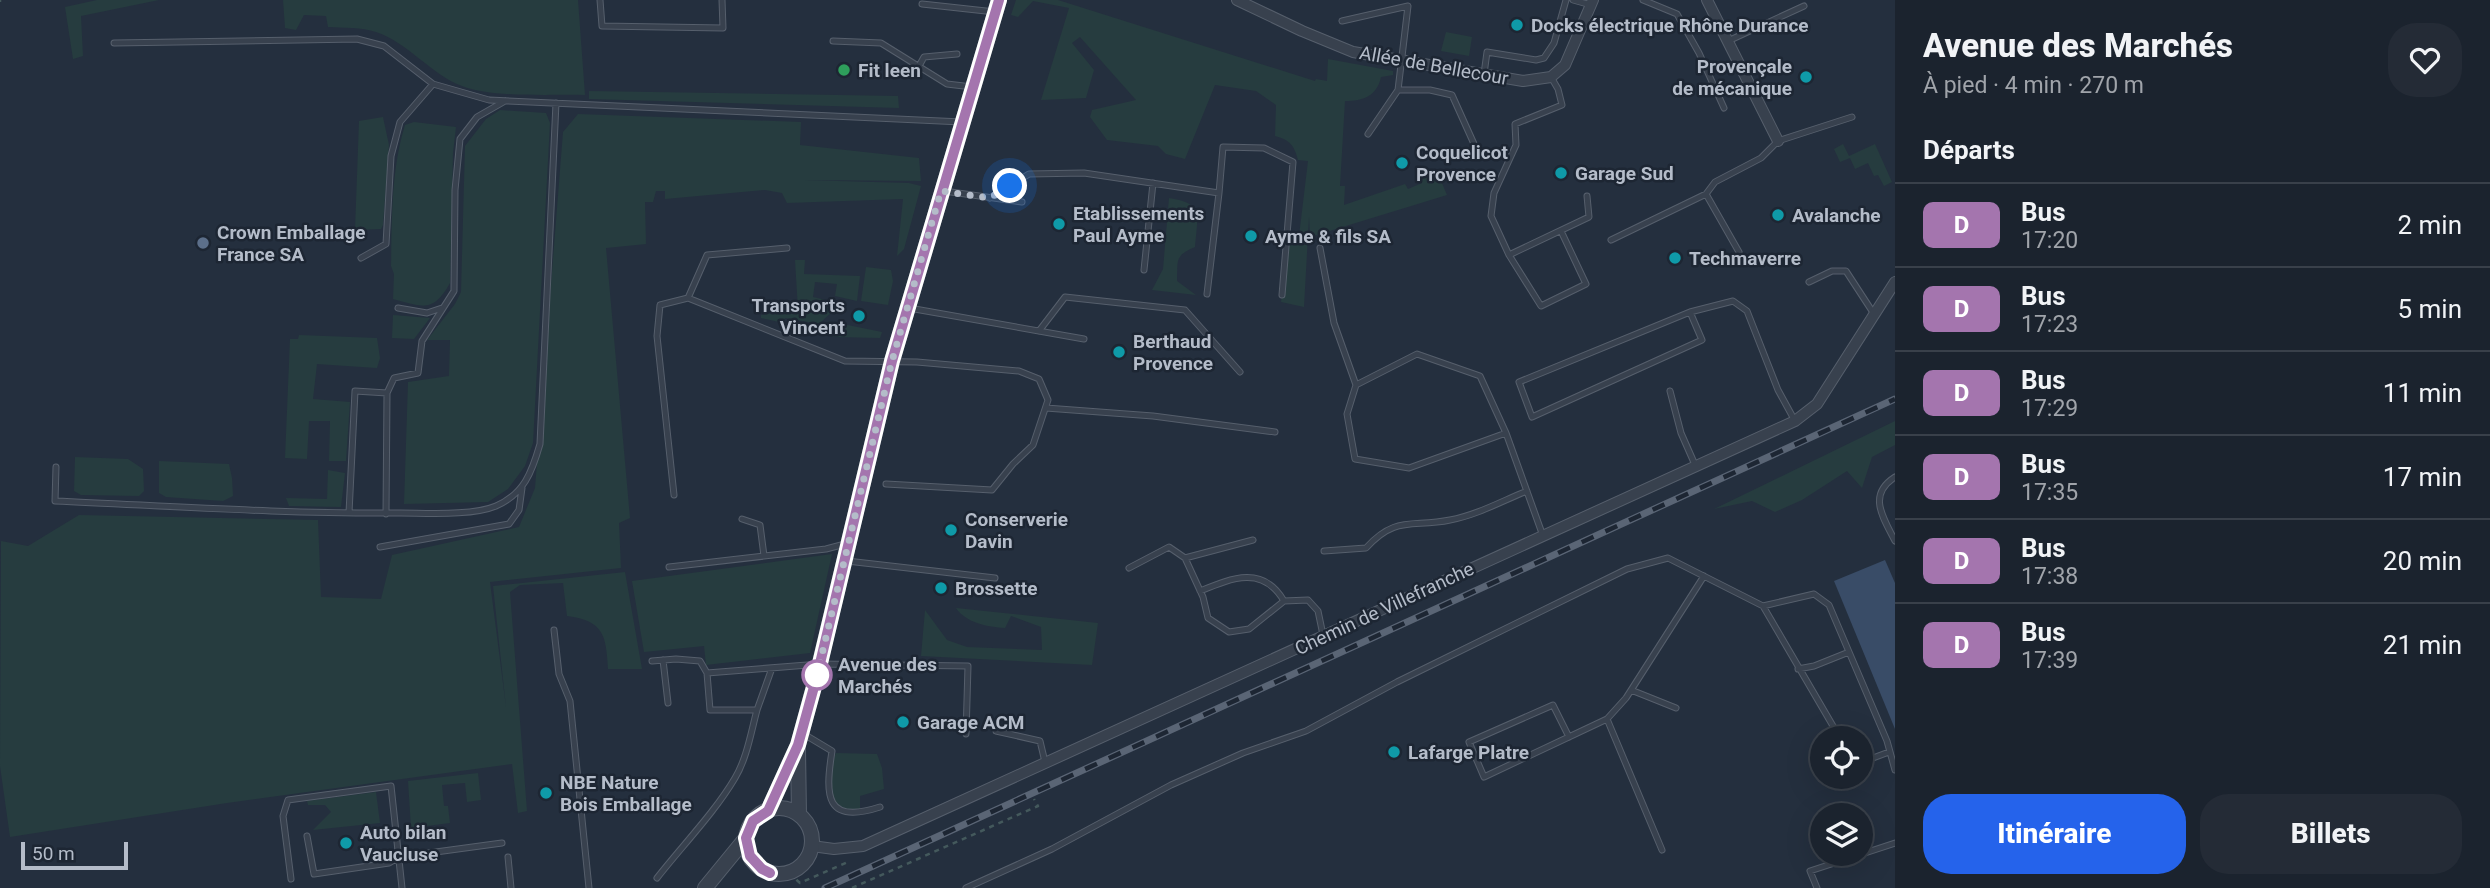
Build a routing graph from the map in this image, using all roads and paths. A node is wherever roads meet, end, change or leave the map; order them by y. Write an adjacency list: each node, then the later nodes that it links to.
1 (600, 0): 2 (lane)
2 (722, 0)
3 (1237, 0): 17 (street, Allée de Bellecour)
4 (1566, 0): 19 (lane)
5 (1573, 0): 8 (lane)
6 (1643, 0): 26 (lane)
7 (1707, 0): 14 (street)
8 (1592, 3): 20 (street)
9 (922, 4): 10 (lane)
10 (997, 6): 22 (street)
11 (1804, 6): 14 (lane)
12 (1342, 21): 17 (lane)
13 (833, 41): 18 (lane)
14 (1728, 41): 30 (street)
15 (114, 43): 21 (lane)
16 (957, 54): 18 (lane)
17 (1401, 61): 19 (street, Allée de Bellecour); 23 (lane)
18 (919, 66): 22 (lane)
19 (1484, 74): 20 (street, Allée de Bellecour)
20 (1551, 77): 44 (lane)
21 (433, 84): 24 (lane); 45 (lane)
22 (974, 87): 28 (street)
23 (1398, 90): 29 (lane); 31 (lane)
24 (505, 101): 25 (lane); 54 (lane)
25 (556, 103): 28 (lane); 71 (lane)
26 (1724, 108)
27 (1852, 117): 30 (lane)
28 (962, 122): 33 (street)
29 (1368, 134)
30 (1778, 141): 35 (lane)
31 (1479, 155)
32 (1153, 183): 34 (lane); 37 (lane); 46 (lane)
33 (941, 191): 37 (lane); 52 (street)
34 (1219, 193): 49 (lane); 50 (lane)
35 (1706, 194): 40 (lane); 43 (lane)
36 (1587, 196): 39 (lane)
37 (990, 198): 38 (lane)
38 (1022, 202)
39 (1561, 231): 44 (lane); 44 (lane)
40 (1611, 240)
41 (787, 248): 51 (lane)
42 (1320, 248): 61 (lane)
43 (1739, 252)
44 (1510, 256)
45 (362, 258)
46 (1144, 270)
47 (1808, 282): 56 (lane)
48 (1895, 282): 56 (street, Chemin de Villefranche)
49 (1207, 294)
50 (1282, 295)
51 (688, 298): 59 (lane); 74 (lane)
52 (906, 307): 57 (lane); 59 (street)
53 (398, 308): 54 (lane)
54 (442, 308): 63 (lane)
55 (1690, 312): 55 (lane); 65 (lane)
56 (1874, 314): 65 (street, Chemin de Villefranche)
57 (1039, 331): 58 (lane); 60 (lane)
58 (1084, 339)
59 (892, 361): 64 (lane); 81 (street)
60 (1240, 372)
61 (1356, 385): 67 (lane); 67 (lane)
62 (1670, 391): 69 (lane)
63 (387, 393): 75 (lane); 76 (lane)
64 (1046, 408): 66 (lane); 72 (lane)
65 (1795, 421): 69 (street, Chemin de Villefranche)
66 (1275, 432)
67 (1506, 433): 73 (lane)
68 (56, 467): 75 (lane)
69 (1696, 467): 78 (street, Chemin de Villefranche)
70 (1895, 477): 80 (lane)
71 (522, 485): 76 (lane); 82 (lane)
72 (886, 485)
73 (1527, 491): 78 (lane); 83 (lane)
74 (674, 495)
75 (349, 513): 76 (lane)
76 (386, 514)
77 (743, 519): 84 (lane)
78 (1544, 536): 95 (street, Chemin de Villefranche)
79 (1253, 540): 85 (lane)
80 (1895, 541)
81 (849, 543): 84 (lane); 86 (street)
82 (380, 547)
83 (1324, 551)
84 (764, 556): 87 (lane)
85 (1185, 558): 88 (lane); 91 (lane)
86 (844, 561): 90 (lane); 99 (street)
87 (669, 567)
88 (1129, 568)
89 (1704, 576): 93 (lane); 103 (lane); 138 (lane)
90 (995, 578)
91 (1200, 591): 92 (lane); 92 (lane)
92 (1284, 601): 95 (lane)
93 (1763, 606): 96 (lane); 101 (lane)
94 (554, 630): 135 (lane)
95 (1323, 636): 115 (street, Chemin de Villefranche)
96 (1849, 652): 101 (lane); 113 (lane)
97 (663, 660): 98 (lane); 102 (lane); 104 (lane)
98 (652, 661)
99 (820, 664): 100 (lane); 110 (lane); 112 (street)
100 (772, 668): 102 (lane); 106 (lane)
101 (1798, 669): 108 (lane)
102 (707, 673): 106 (lane)
103 (1631, 691): 105 (lane); 107 (lane)
104 (668, 704)
105 (1676, 708)
106 (757, 710): 132 (lane)
107 (1607, 719): 111 (lane); 126 (lane)
108 (1833, 726)
109 (996, 731): 115 (lane)
110 (966, 734)
111 (1569, 737): 111 (lane)
112 (800, 739): 118 (lane); 119 (street); 120 (street)
113 (1889, 752): 114 (lane); 116 (lane)
114 (1873, 758)
115 (1045, 763): 125 (street, Chemin de Villefranche)
116 (1895, 770)
117 (1034, 799): 137 (path)
118 (880, 807)
119 (768, 811): 120 (street); 122 (street)
120 (799, 815): 125 (street)
121 (307, 836): 127 (lane)
122 (746, 838): 129 (street); 130 (street)
123 (502, 843): 127 (lane)
124 (1895, 843): 139 (lane)
125 (812, 846): 129 (street)
126 (1662, 849)
127 (399, 857): 131 (lane); 133 (lane)
128 (508, 857): 134 (lane)
129 (755, 863): 130 (street)
130 (721, 869): 136 (street)
131 (291, 878)
132 (657, 878)
133 (402, 888)
134 (511, 888)
135 (589, 888)
136 (705, 888)
137 (852, 888)
138 (965, 888)
139 (1817, 888)

